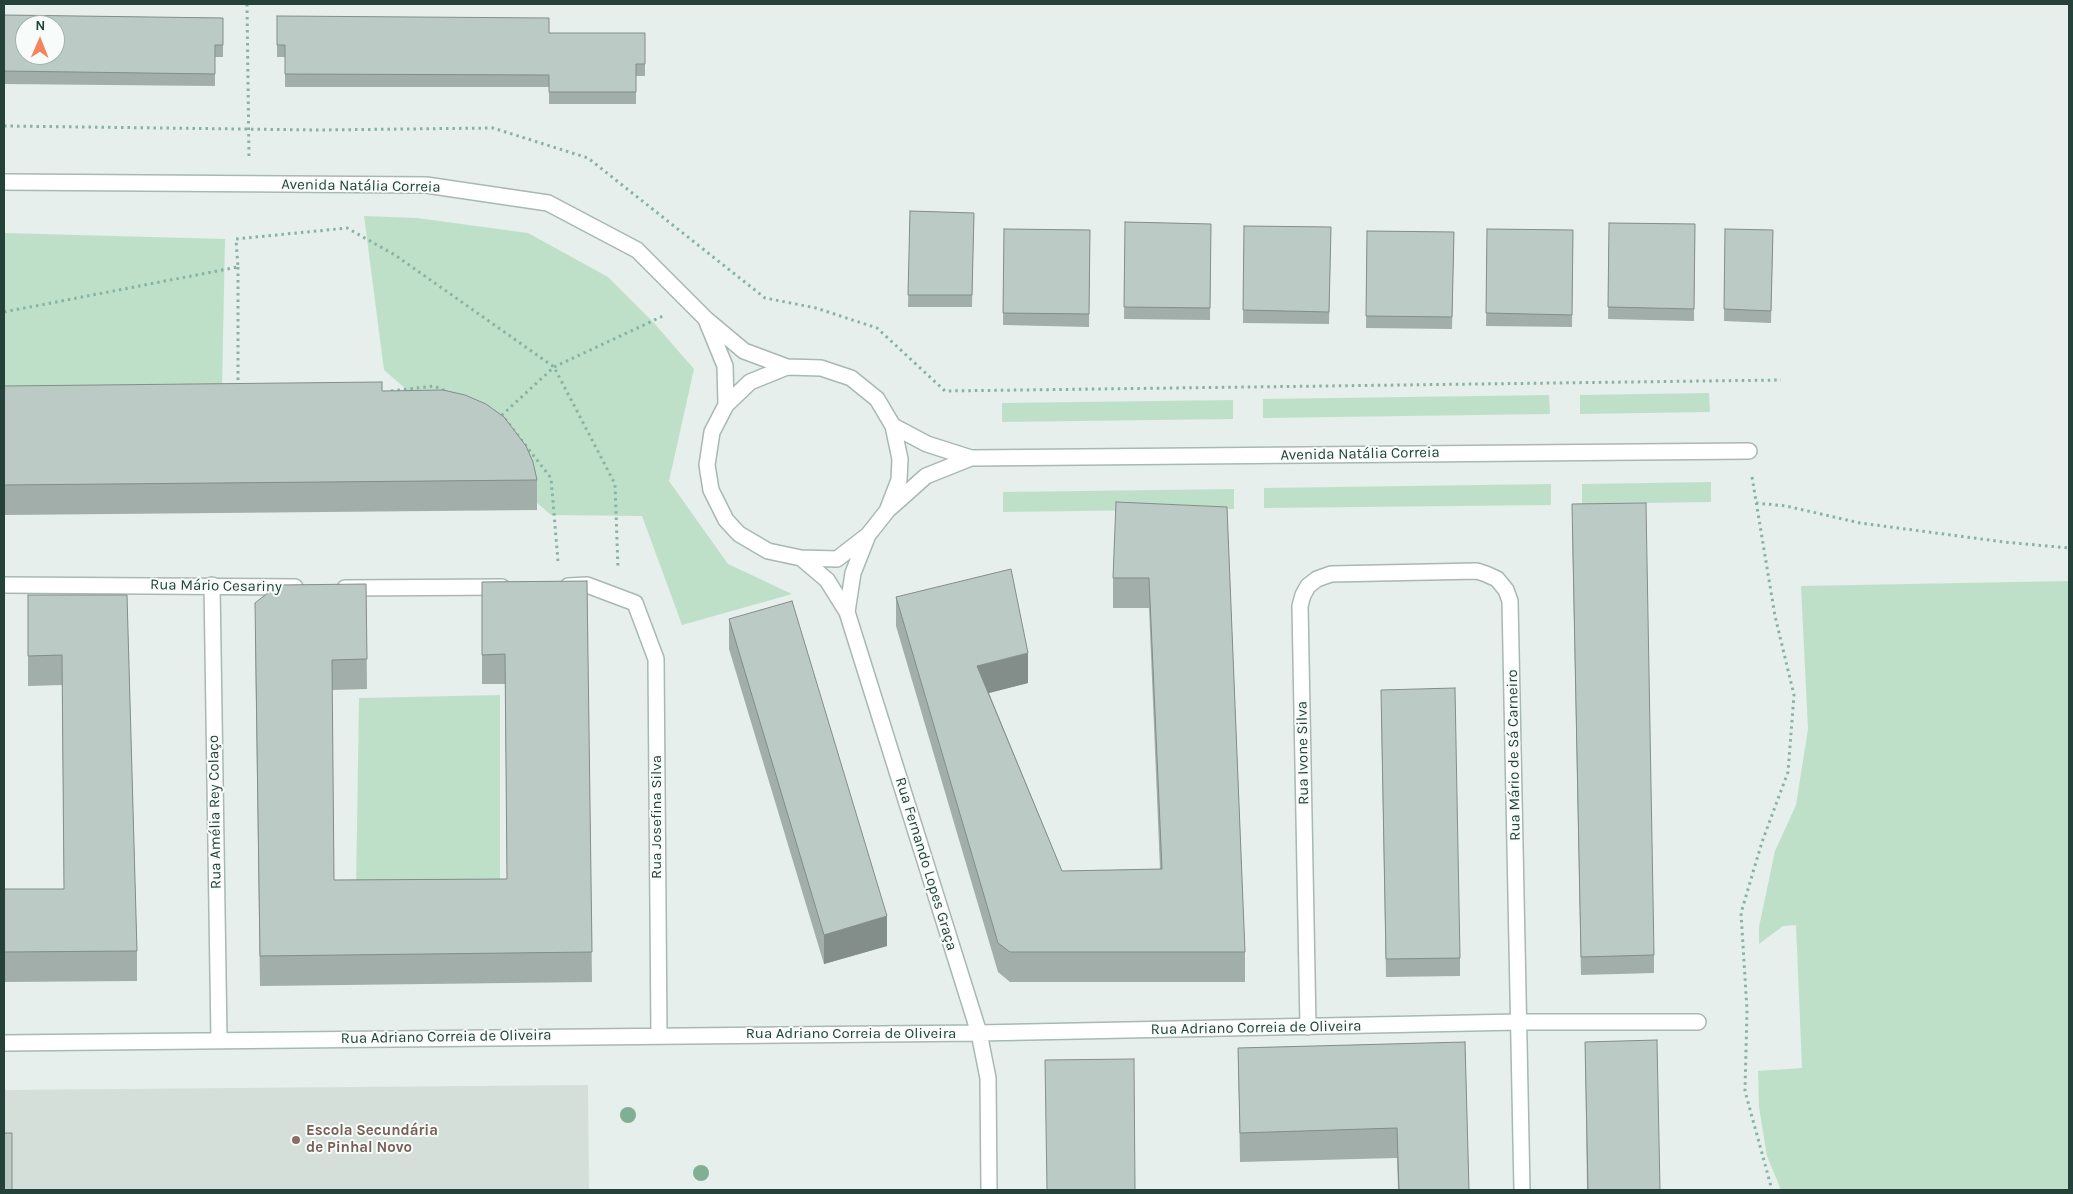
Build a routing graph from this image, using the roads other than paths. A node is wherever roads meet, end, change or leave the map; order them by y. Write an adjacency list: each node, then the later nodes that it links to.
1 (4, 182): 2 (street, Avenida Natália Correia)
2 (707, 320): 3 (street, Avenida Natália Correia); 4 (street, Avenida Natália Correia)
3 (787, 367): 4 (street); 5 (street)
4 (726, 405): 10 (street)
5 (893, 426): 7 (street, Avenida Natália Correia); 8 (street)
6 (1749, 451): 7 (street, Avenida Natália Correia)
7 (971, 458): 8 (street, Avenida Natália Correia)
8 (887, 511): 9 (street)
9 (868, 535): 10 (street); 18 (street)
10 (801, 558): 18 (street, Rua Fernando Lopes Graça)
11 (1410, 572): 19 (street, Rua Mário de Sá Carneiro); 21 (street, Rua Ivone Silva)
12 (4, 585): 13 (street, Rua Mário Cesariny)
13 (212, 585): 15 (street, Rua Mário Cesariny); 24 (street, Rua Amélia Rey Colaço)
14 (556, 586): 23 (street, Rua Josefina Silva)
15 (307, 587)
16 (521, 587): 17 (street)
17 (326, 588)
18 (847, 612): 22 (street, Rua Fernando Lopes Graça)
19 (1519, 1022): 20 (street, Rua Adriano Correia de Oliveira); 21 (street, Rua Adriano Correia de Oliveira); 27 (street, Rua Mário de Sá Carneiro)
20 (1698, 1022)
21 (1308, 1027): 22 (street, Rua Adriano Correia de Oliveira)
22 (979, 1033): 23 (street, Rua Adriano Correia de Oliveira); 26 (street, Rua Fernando Lopes Graça)
23 (659, 1035): 24 (street, Rua Adriano Correia de Oliveira)
24 (218, 1040): 25 (street, Rua Adriano Correia de Oliveira)
25 (4, 1043)
26 (989, 1190)
27 (1522, 1190)

